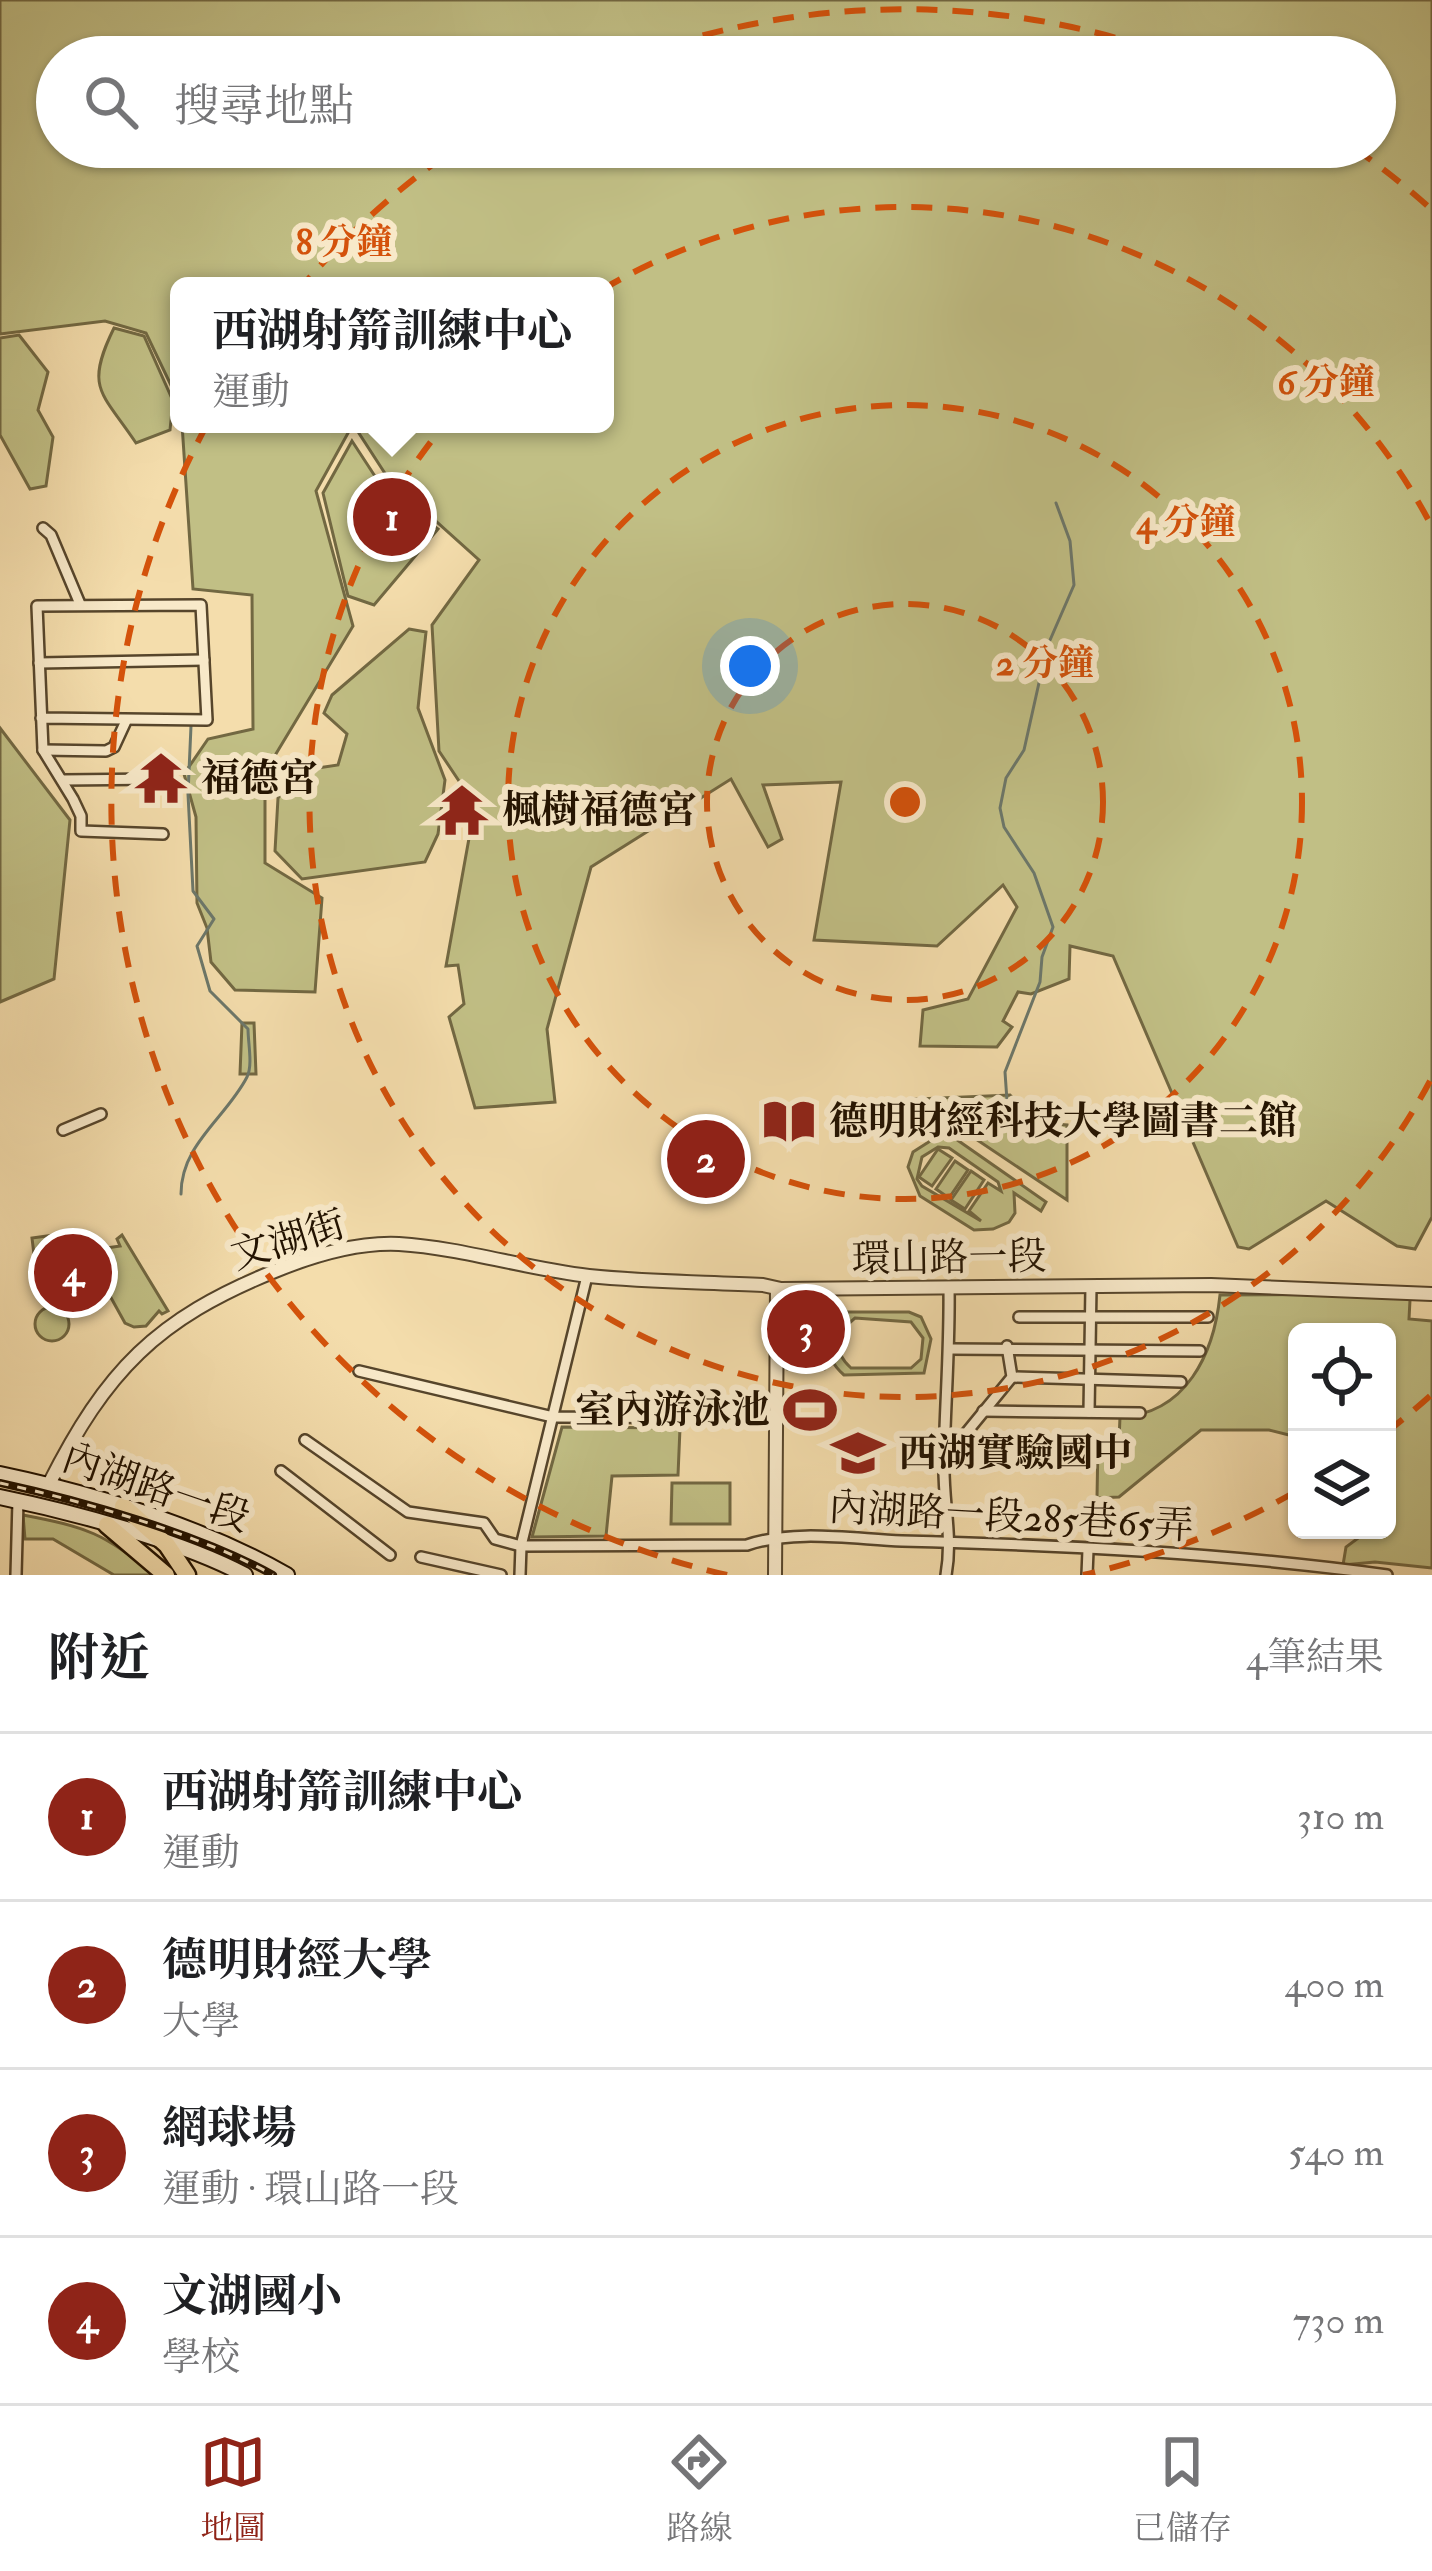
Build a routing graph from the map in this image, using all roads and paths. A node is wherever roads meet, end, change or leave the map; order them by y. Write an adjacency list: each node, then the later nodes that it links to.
1 (43, 528): 2 (street)
2 (80, 604): 3 (street); 4 (street)
3 (204, 660): 4 (street); 6 (street)
4 (40, 663): 5 (street)
5 (41, 718): 6 (street); 7 (street)
6 (126, 721): 7 (street)
7 (43, 750): 9 (street)
8 (160, 778): 9 (street)
9 (63, 780): 10 (street)
10 (163, 834)
11 (101, 1114): 12 (street)
12 (63, 1130)
13 (587, 1276): 16 (street, 文湖街); 32 (street); 40 (street, 文湖街)
14 (1091, 1286): 15 (street, 環山路一段); 17 (street, 環山路一段); 20 (street)
15 (950, 1287): 16 (street, 環山路一段); 22 (street)
16 (777, 1289): 33 (street)
17 (1432, 1294)
18 (1208, 1316): 20 (street)
19 (1019, 1317): 20 (street)
20 (1092, 1319): 23 (street)
21 (1007, 1346): 22 (street); 23 (street); 26 (street)
22 (951, 1348): 37 (street)
23 (1089, 1349): 24 (street); 27 (street)
24 (1200, 1351)
25 (359, 1371): 32 (street)
26 (1012, 1377): 27 (street); 29 (street)
27 (1089, 1379): 28 (street); 30 (street)
28 (1181, 1382)
29 (983, 1411): 30 (street); 35 (street)
30 (1089, 1412): 31 (street)
31 (1140, 1413)
32 (553, 1417): 33 (street); 47 (street)
33 (774, 1418): 45 (street)
34 (305, 1440): 47 (street)
35 (958, 1442): 36 (street); 37 (street)
36 (1071, 1444)
37 (944, 1460): 46 (street)
38 (281, 1471): 49 (street)
39 (0, 1474): 40 (main road, 內湖路一段)
40 (49, 1484): 43 (main road, 內湖路一段)
41 (0, 1496): 42 (main road, 內湖路一段)
42 (18, 1501): 44 (main road, 內湖路一段); 53 (street)
43 (123, 1506): 51 (highway); 57 (main road, 內湖路一段)
44 (106, 1525): 51 (main road, 內湖路一段); 54 (highway)
45 (775, 1537): 46 (street, 內湖路一段285巷65弄); 47 (street, 內湖路一段285巷65弄); 60 (street)
46 (950, 1542): 48 (street, 內湖路一段285巷65弄); 61 (street)
47 (521, 1546): 59 (street)
48 (1088, 1550): 62 (street); 63 (street, 內湖路一段285巷65弄)
49 (390, 1555)
50 (421, 1557): 58 (street)
51 (177, 1559): 52 (main road, 內湖路一段); 55 (street)
52 (224, 1569): 56 (main road, 內湖路一段)
53 (16, 1575)
54 (166, 1575)
55 (196, 1575)
56 (245, 1575)
57 (287, 1575)
58 (501, 1575)
59 (520, 1575)
60 (776, 1575)
61 (946, 1575)
62 (1087, 1575)
63 (1387, 1575)

